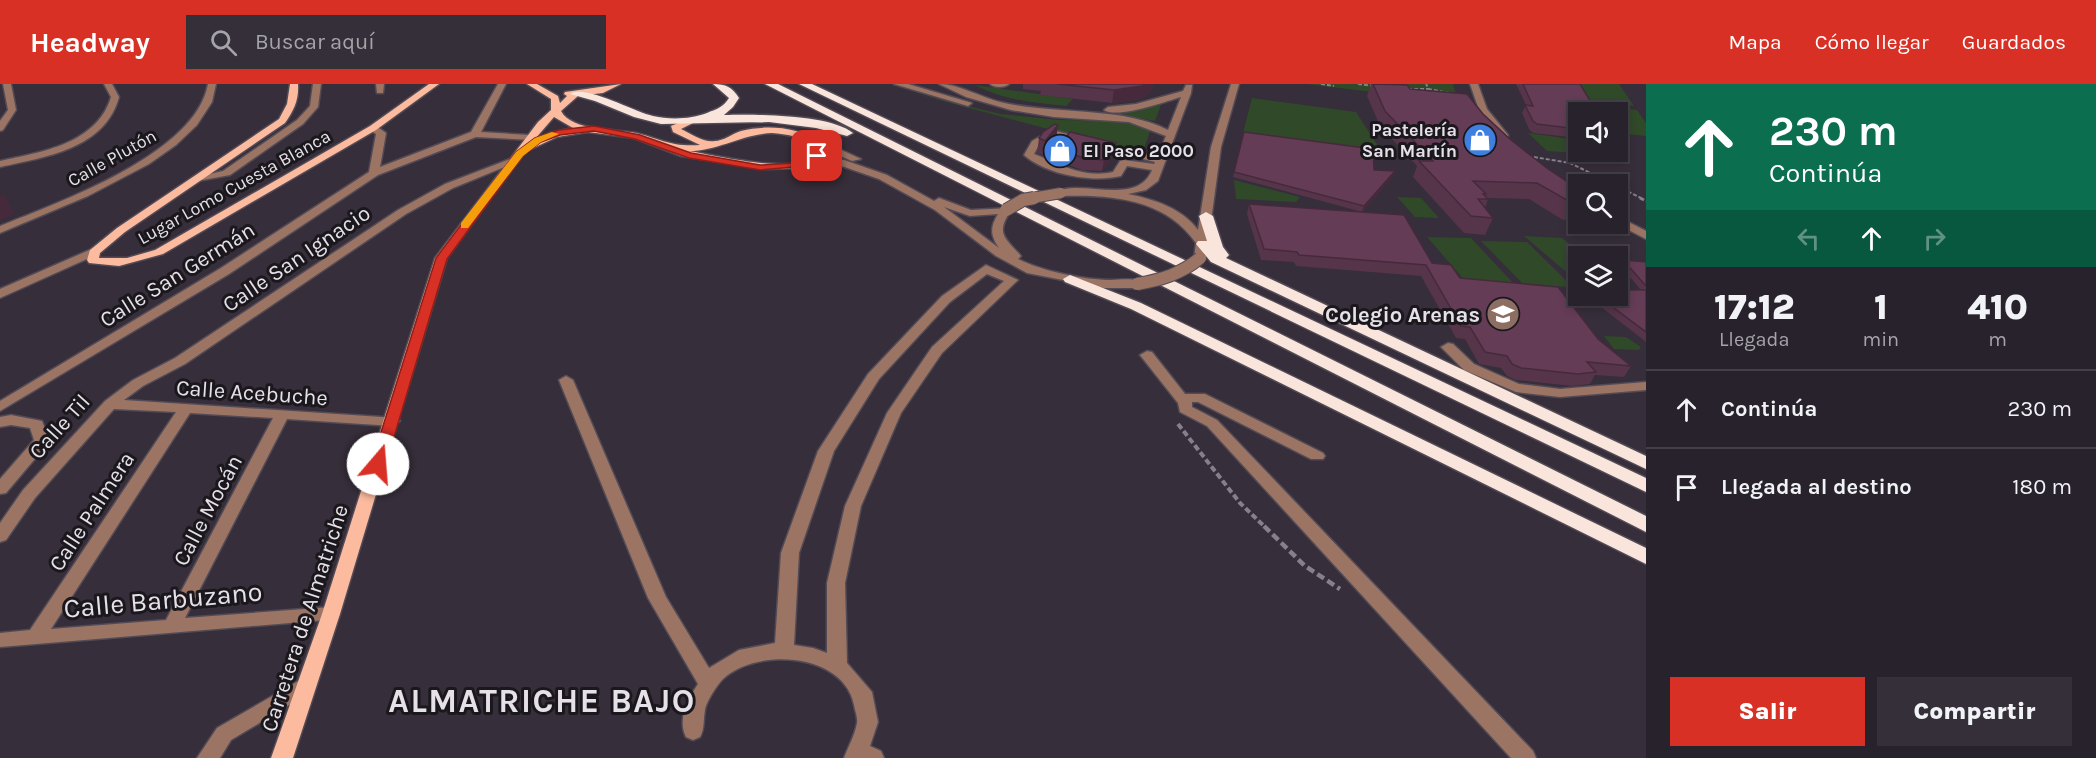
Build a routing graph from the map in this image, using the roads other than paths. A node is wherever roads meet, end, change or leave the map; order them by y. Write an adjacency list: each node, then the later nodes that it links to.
1 (7, 84): 29 (street)
2 (108, 84): 43 (street)
3 (212, 84): 53 (street, Calle Plutón)
4 (294, 84): 47 (main road, Lugar Lomo Cuesta Blanca)
5 (317, 84): 47 (street, Lugar Lomo Cuesta Blanca)
6 (435, 84): 30 (main road, Lugar Lomo Cuesta Blanca)
7 (502, 84): 32 (street)
8 (531, 84): 22 (main road)
9 (718, 84): 27 (highway)
10 (770, 84): 51 (highway)
11 (804, 84): 33 (highway)
12 (814, 84): 33 (highway)
13 (898, 84): 26 (street)
14 (942, 84): 26 (street)
15 (965, 84): 21 (street)
16 (994, 84): 17 (street)
17 (1005, 84)
18 (1235, 84): 50 (street)
19 (1473, 84): 40 (street)
20 (615, 85): 23 (main road); 24 (highway)
21 (1188, 89): 34 (street)
22 (541, 91): 23 (main road); 25 (main road)
23 (575, 94): 24 (highway); 25 (main road, Carretera de Almatriche)
24 (613, 102): 27 (highway)
25 (555, 110): 31 (main road); 35 (main road, Carretera de Almatriche)
26 (1072, 116): 34 (street)
27 (645, 118): 28 (highway)
28 (690, 121): 36 (main road); 51 (highway)
29 (0, 128)
30 (373, 129): 46 (street); 56 (main road, Lugar Lomo Cuesta Blanca)
31 (594, 129): 38 (main road); 41 (main road)
32 (475, 134): 35 (street); 46 (street, Calle San Germán)
33 (909, 134): 74 (highway)
34 (1171, 135): 44 (street)
35 (530, 138): 41 (main road, Carretera de Almatriche)
36 (718, 143): 37 (main road); 38 (main road)
37 (819, 143): 42 (main road); 49 (street)
38 (656, 144): 42 (main road)
39 (1105, 147): 44 (street); 45 (street); 45 (street)
40 (1524, 155)
41 (517, 158): 66 (street, Calle San Ignacio); 70 (main road, Carretera de Almatriche)
42 (806, 163): 58 (street)
43 (0, 164)
44 (1160, 164): 45 (street); 48 (street)
45 (1072, 172)
46 (374, 173): 67 (street, Calle San Germán)
47 (196, 180): 56 (main road, Lugar Lomo Cuesta Blanca)
48 (1106, 194): 49 (street, bridge); 55 (street)
49 (1000, 212): 58 (street)
50 (1206, 216): 55 (street); 57 (highway)
51 (1040, 219): 76 (highway)
52 (1628, 225): 54 (street)
53 (0, 230)
54 (1646, 236)
55 (1201, 251): 57 (highway); 59 (street, bridge)
56 (94, 252): 60 (street)
57 (1236, 269): 73 (highway)
58 (1050, 273): 59 (street)
59 (1070, 279): 78 (highway)
60 (0, 294)
61 (1448, 347): 64 (street)
62 (1147, 355): 65 (street)
63 (566, 380): 85 (street)
64 (1646, 386)
65 (1185, 403): 72 (street); 91 (street)
66 (110, 404): 68 (street, Calle Acebuche); 77 (street, Calle Til)
67 (0, 407)
68 (186, 408): 69 (street, Calle Acebuche); 81 (street, Calle Palmera)
69 (282, 415): 70 (street, Calle Acebuche); 80 (street, Calle Mocán)
70 (392, 421): 79 (main road, Carretera de Almatriche)
71 (0, 422): 75 (street)
72 (1317, 456)
73 (1646, 464)
74 (1646, 486)
75 (0, 489)
76 (1646, 525)
77 (0, 536)
78 (1646, 557)
79 (331, 614): 80 (street, Calle Barbuzano); 86 (main road, Carretera de Almatriche)
80 (172, 626): 81 (street, Calle Barbuzano)
81 (35, 638): 82 (street, Calle Barbuzano)
82 (0, 640)
83 (784, 649): 84 (street); 84 (street); 85 (street)
84 (837, 664): 88 (street)
85 (708, 682): 87 (street)
86 (307, 684): 89 (street); 90 (main road, Carretera de Almatriche)
87 (693, 731)
88 (862, 756)
89 (208, 758)
90 (282, 758)
91 (1525, 758)

